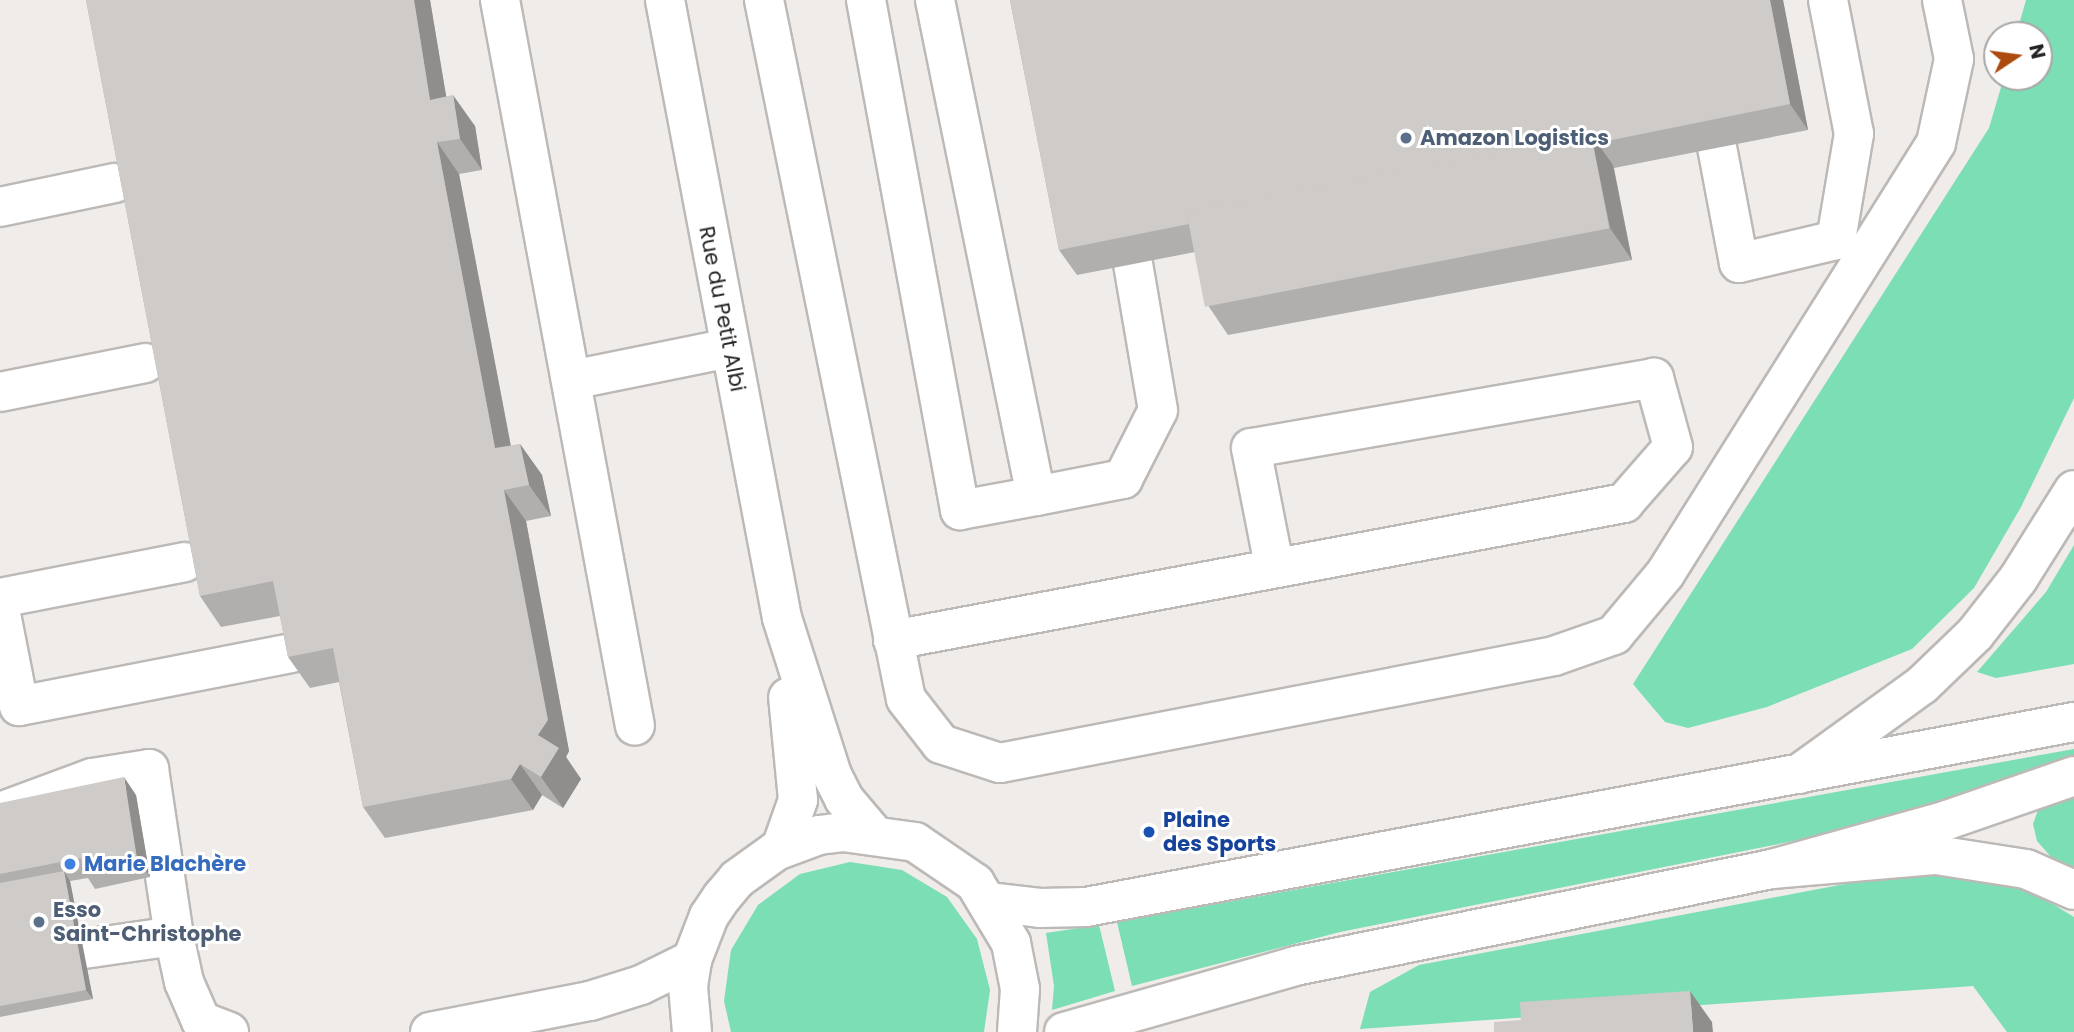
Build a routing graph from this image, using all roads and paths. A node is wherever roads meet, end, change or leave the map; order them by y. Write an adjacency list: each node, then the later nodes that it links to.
1 (500, 0): 14 (main road)
2 (665, 0): 12 (main road, Rue du Petit Albi)
3 (764, 0): 23 (main road)
4 (866, 0): 17 (main road)
5 (935, 0): 17 (main road)
6 (1828, 0): 8 (main road)
7 (1942, 0): 23 (main road)
8 (1717, 147)
9 (115, 183): 10 (main road)
10 (0, 207)
11 (1133, 264): 17 (main road)
12 (729, 348): 14 (main road); 22 (main road, Rue du Petit Albi)
13 (145, 363): 15 (main road)
14 (571, 380): 26 (main road)
15 (0, 392)
16 (2074, 490): 27 (main road)
17 (1037, 496)
18 (185, 562): 20 (main road)
19 (1274, 565): 19 (main road); 23 (main road)
20 (0, 598)
21 (0, 609): 24 (main road)
22 (782, 618): 30 (main road, Rue du Petit Albi); 31 (main road, Rue du Petit Albi)
23 (893, 640)
24 (291, 653)
25 (2074, 722): 27 (main road)
26 (635, 726)
27 (1799, 774): 34 (main road)
28 (2074, 776): 32 (main road)
29 (0, 811): 35 (main road)
30 (872, 832): 31 (main road); 34 (main road)
31 (781, 848): 37 (main road)
32 (1772, 869): 33 (main road); 42 (main road)
33 (2074, 890)
34 (990, 902): 41 (main road)
35 (174, 936): 36 (main road); 38 (main road)
36 (84, 949)
37 (692, 960): 39 (main road); 40 (main road)
38 (229, 1032)
39 (430, 1032)
40 (692, 1032)
41 (1017, 1032)
42 (1064, 1032)

